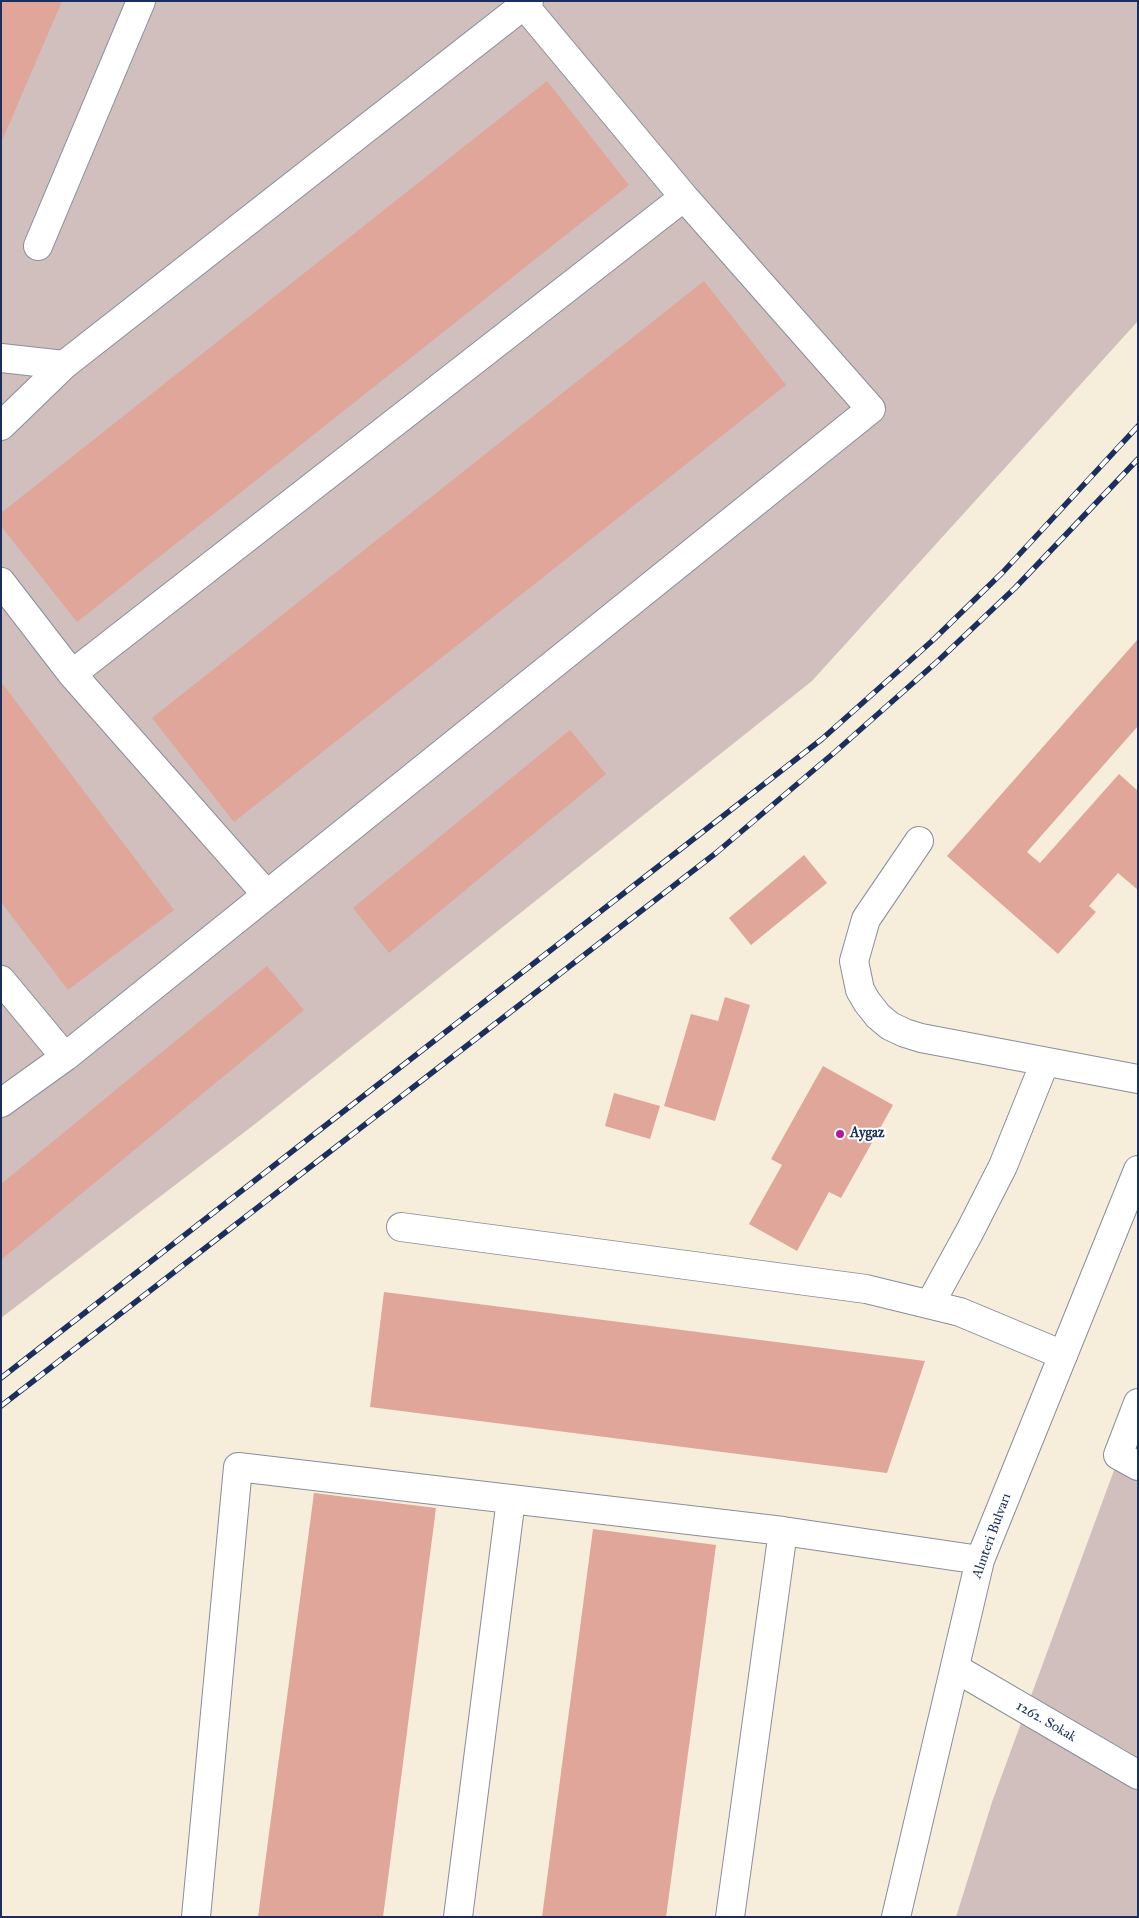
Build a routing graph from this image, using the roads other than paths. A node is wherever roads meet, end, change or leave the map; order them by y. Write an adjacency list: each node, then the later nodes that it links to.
1 (141, 1): 4 (street)
2 (526, 3): 3 (street); 6 (street)
3 (684, 197): 9 (street); 11 (street)
4 (38, 246)
5 (1, 358): 6 (street)
6 (64, 365): 7 (street)
7 (1, 426)
8 (1, 582): 9 (street)
9 (72, 674): 11 (street)
10 (919, 841): 14 (street)
11 (266, 894): 13 (street)
12 (1, 980): 13 (street)
13 (65, 1057): 16 (street)
14 (1045, 1062): 15 (street); 19 (street)
15 (1138, 1079)
16 (1, 1103)
17 (1136, 1181): 20 (street, Alınteri Bulvarı)
18 (401, 1227): 19 (street)
19 (930, 1304): 20 (street)
20 (1063, 1356): 25 (street, Alınteri Bulvarı)
21 (1138, 1403): 22 (street)
22 (1138, 1466)
23 (511, 1499): 24 (street); 28 (street); 29 (street)
24 (783, 1531): 25 (street); 30 (street)
25 (980, 1560): 26 (street, Alınteri Bulvarı)
26 (955, 1668): 27 (street, 1262. Sokak); 31 (street, Alınteri Bulvarı)
27 (1138, 1775)
28 (196, 1917)
29 (458, 1917)
30 (730, 1917)
31 (896, 1917)

